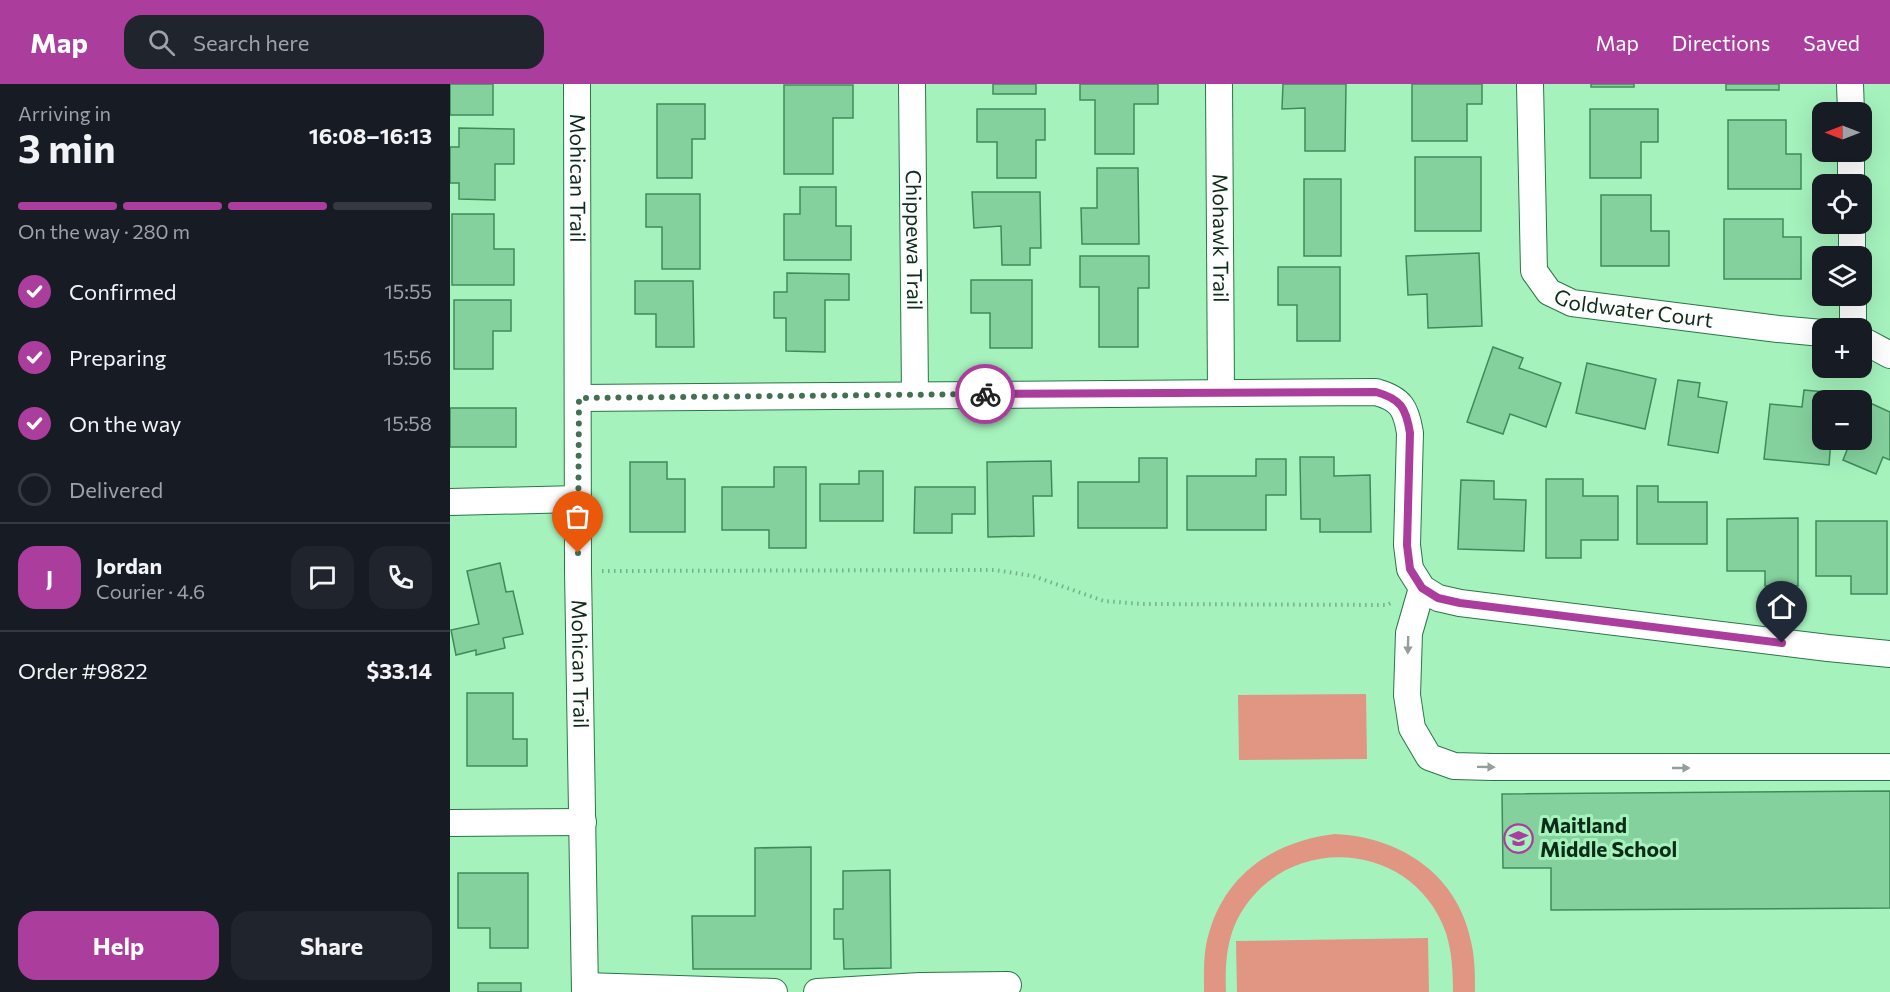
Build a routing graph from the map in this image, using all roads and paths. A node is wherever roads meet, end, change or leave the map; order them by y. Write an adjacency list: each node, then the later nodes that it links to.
1 (577, 84): 12 (street, Mohican Trail)
2 (912, 84): 11 (street, Chippewa Trail)
3 (1219, 84): 10 (street, Mohawk Trail)
4 (1530, 84): 7 (street, Goldwater Court)
5 (1850, 84): 6 (street)
6 (1851, 102)
7 (1812, 332)
8 (1872, 345): 9 (street)
9 (1890, 355)
10 (1221, 392): 11 (street); 16 (street)
11 (915, 395): 12 (street)
12 (579, 398): 13 (street, Mohican Trail)
13 (578, 499): 14 (street); 15 (street, Mohican Trail)
14 (450, 502)
15 (578, 571): 16 (path); 19 (street, Mohican Trail)
16 (1422, 588): 17 (street); 18 (street, one-way to 18)
17 (1890, 654)
18 (1890, 767)
19 (583, 822): 20 (street); 22 (street, Mohican Trail)
20 (450, 823)
21 (1008, 985): 24 (street)
22 (585, 989): 23 (street)
23 (774, 992)
24 (817, 992)

